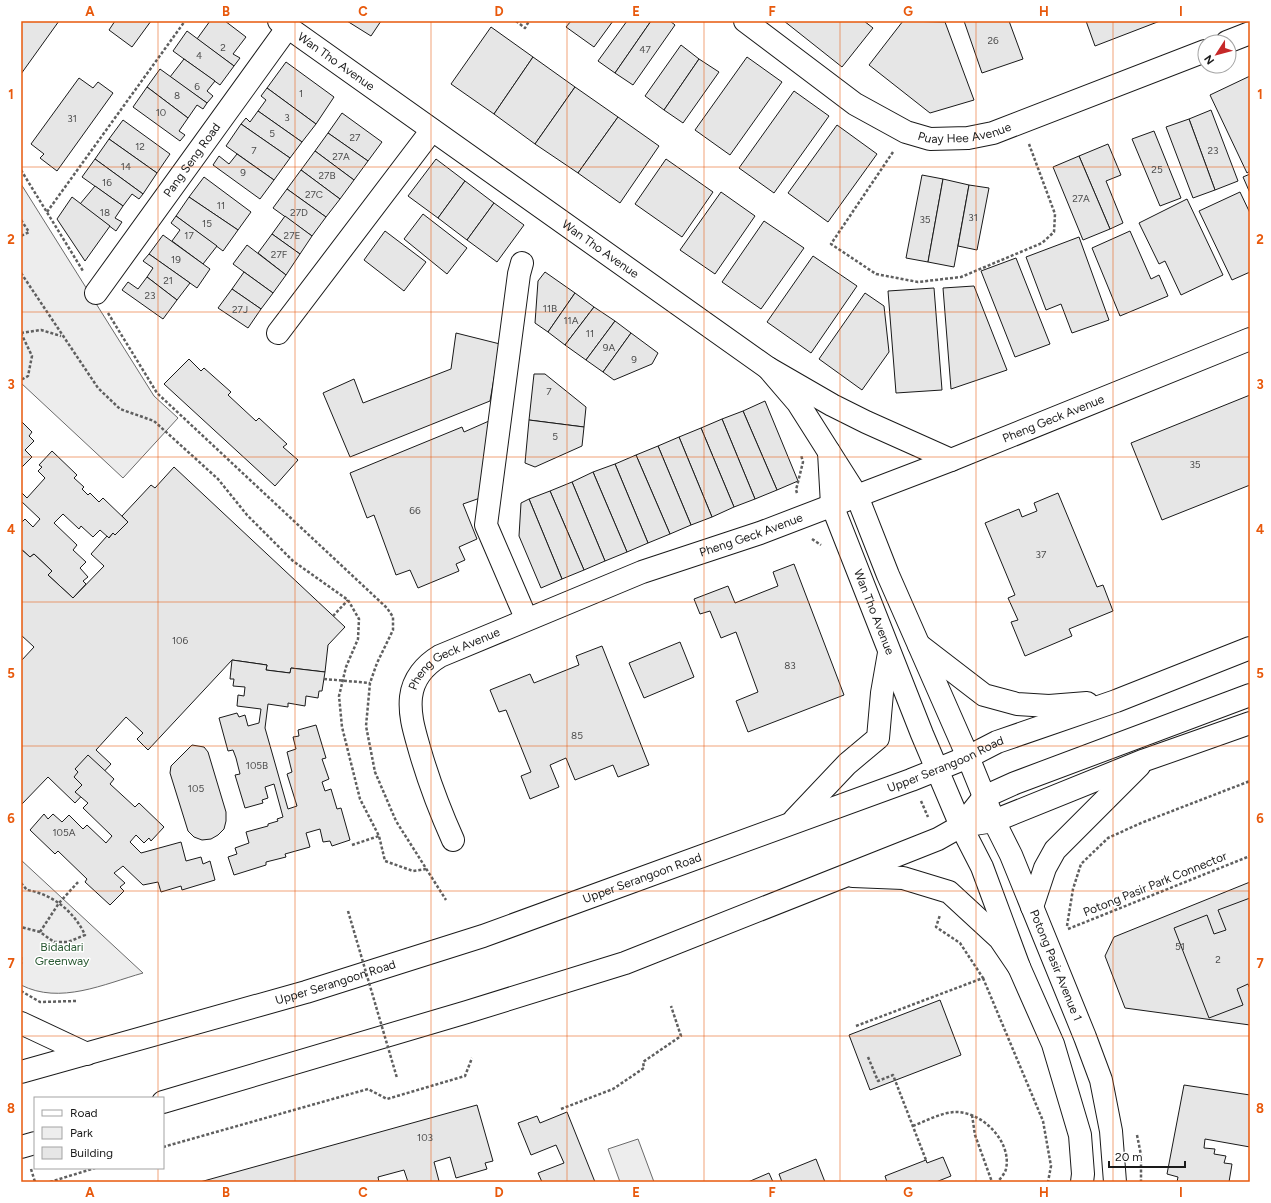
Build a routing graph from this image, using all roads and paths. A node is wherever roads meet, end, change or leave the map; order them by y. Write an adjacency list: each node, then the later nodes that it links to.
1 (185, 21): 13 (path)
2 (516, 21): 3 (path)
3 (529, 21)
4 (745, 21): 11 (street, Puay Hee Avenue)
5 (283, 24): 10 (street, Wan Tho Avenue); 18 (street, Pang Seng Road)
6 (1250, 33): 7 (street)
7 (1237, 38)
8 (1197, 54): 9 (street, Puay Hee Avenue)
9 (1021, 123): 11 (street, Puay Hee Avenue); 11 (path)
10 (432, 130): 20 (street); 23 (street, Wan Tho Avenue)
11 (906, 132)
12 (21, 170): 13 (path)
13 (47, 212): 18 (path)
14 (21, 220): 15 (path)
15 (21, 236)
16 (522, 263): 33 (street)
17 (21, 273): 21 (path)
18 (96, 293): 39 (path)
19 (21, 333): 21 (path); 24 (path)
20 (278, 333)
21 (62, 336): 31 (path)
22 (1250, 339): 26 (street, Pheng Geck Avenue)
23 (768, 368): 25 (street, Wan Tho Avenue); 26 (street, Wan Tho Avenue)
24 (21, 380)
25 (829, 451): 27 (street, Wan Tho Avenue); 28 (street, Wan Tho Avenue)
26 (951, 460): 27 (street, Pheng Geck Avenue)
27 (857, 496): 28 (street, Pheng Geck Avenue); 34 (street, Wan Tho Avenue)
28 (832, 506): 33 (street, Pheng Geck Avenue); 36 (street, Wan Tho Avenue)
29 (806, 539): 30 (path)
30 (823, 546)
31 (348, 600): 32 (path); 38 (path)
32 (333, 616)
33 (526, 618): 54 (street, Pheng Geck Avenue)
34 (919, 645): 41 (street); 43 (street, Wan Tho Avenue)
35 (1250, 648): 41 (street, Upper Serangoon Road)
36 (889, 654): 45 (street, Wan Tho Avenue); 50 (street)
37 (324, 679): 38 (path)
38 (343, 681): 39 (path); 52 (path)
39 (370, 683): 57 (path)
40 (1250, 695): 48 (street)
41 (1116, 701): 43 (street, Upper Serangoon Road)
42 (1250, 723): 44 (street)
43 (968, 757): 45 (street, Upper Serangoon Road); 48 (street, Potong Pasir Avenue 1)
44 (1145, 760): 49 (street); 63 (street)
45 (938, 770): 46 (street, Upper Serangoon Road); 51 (street)
46 (911, 780): 50 (street, Upper Serangoon Road); 53 (path)
47 (1250, 781): 56 (path, Potong Pasir Park Connector)
48 (984, 797): 49 (street, Potong Pasir Avenue 1); 51 (street)
49 (994, 820): 51 (street); 63 (street, Potong Pasir Avenue 1)
50 (792, 822): 77 (street, Upper Serangoon Road)
51 (961, 826): 53 (street); 70 (street)
52 (379, 836): 55 (path); 57 (path)
53 (938, 839): 58 (street)
54 (453, 840)
55 (352, 845)
56 (1250, 856)
57 (426, 869): 61 (path)
58 (846, 876): 70 (street); 82 (street)
59 (79, 881): 62 (path)
60 (21, 883): 62 (path)
61 (446, 900)
62 (59, 903): 67 (path); 67 (path)
63 (1032, 907): 96 (street, Potong Pasir Avenue 1)
64 (348, 911): 81 (path, bridge)
65 (21, 927): 67 (path)
66 (936, 927): 71 (path)
67 (40, 932)
68 (21, 957): 69 (path)
69 (21, 964)
70 (1019, 967): 95 (street)
71 (983, 978): 76 (path); 94 (path)
72 (21, 991): 73 (path)
73 (76, 1001)
74 (671, 1006): 83 (path)
75 (21, 1023): 77 (street)
76 (856, 1026)
77 (87, 1054): 80 (street, Upper Serangoon Road)
78 (868, 1057): 85 (path)
79 (472, 1058): 88 (path)
80 (21, 1072)
81 (398, 1078)
82 (164, 1102)
83 (561, 1108)
84 (972, 1115): 85 (path); 92 (path); 93 (path)
85 (913, 1126): 89 (path)
86 (34, 1143): 87 (street)
87 (21, 1147)
88 (164, 1147)
89 (926, 1160)
90 (92, 1169): 91 (path)
91 (50, 1182)
92 (992, 1182)
93 (998, 1182)
94 (1048, 1182)
95 (1082, 1182)
96 (1115, 1182)

